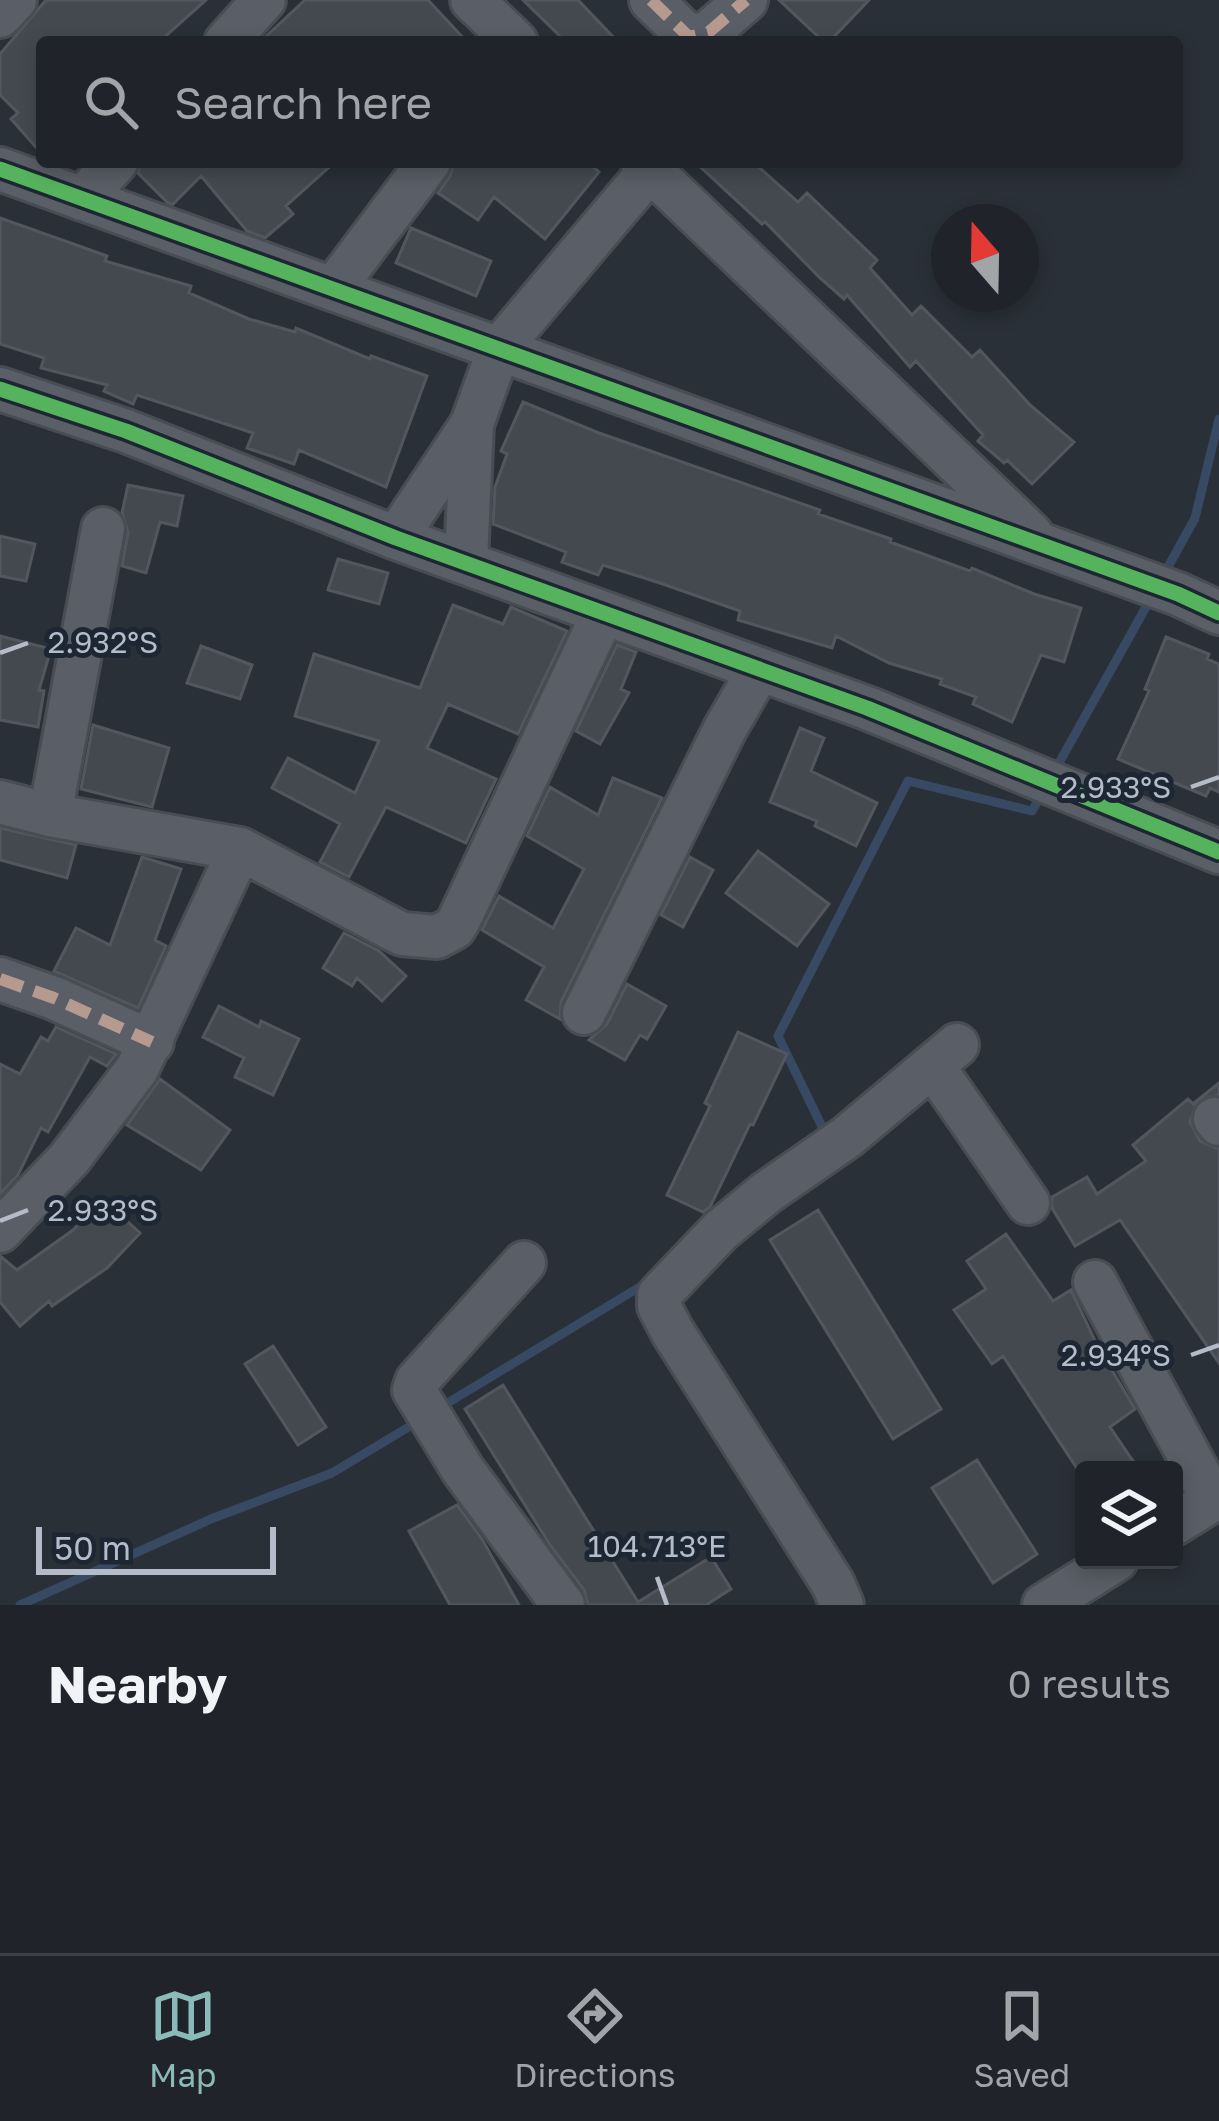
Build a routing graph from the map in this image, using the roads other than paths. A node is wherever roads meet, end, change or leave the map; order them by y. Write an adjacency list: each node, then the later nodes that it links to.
1 (15, 0): 6 (street)
2 (264, 0): 7 (street)
3 (472, 0): 8 (street)
4 (651, 0): 9 (street)
5 (746, 0): 10 (street)
6 (0, 16)
7 (231, 36)
8 (510, 36)
9 (688, 36)
10 (693, 36)
11 (110, 168): 16 (street)
12 (424, 168): 17 (street)
13 (644, 168): 18 (street)
14 (648, 168): 23 (street)
15 (0, 170): 16 (street)
16 (82, 199): 17 (street)
17 (333, 290): 18 (street)
18 (499, 349): 20 (street); 23 (street)
19 (0, 389): 22 (street)
20 (472, 424): 22 (street); 24 (street)
21 (103, 529): 29 (street)
22 (396, 538): 24 (street)
23 (1043, 545): 25 (street)
24 (466, 562): 26 (street)
25 (1219, 613)
26 (603, 614): 27 (street); 30 (street)
27 (760, 670): 31 (street); 33 (street)
28 (0, 802): 29 (street)
29 (50, 815): 30 (street)
30 (241, 849): 34 (street)
31 (1219, 852)
32 (0, 979): 34 (street)
33 (584, 1012)
34 (152, 1042): 36 (street)
35 (1028, 1203): 43 (street)
36 (0, 1232)
37 (524, 1263): 42 (street)
38 (1095, 1282): 39 (street)
39 (1216, 1498): 40 (street)
40 (1183, 1518)
41 (1102, 1569): 44 (street)
42 (563, 1605)
43 (842, 1605)
44 (1044, 1605)

